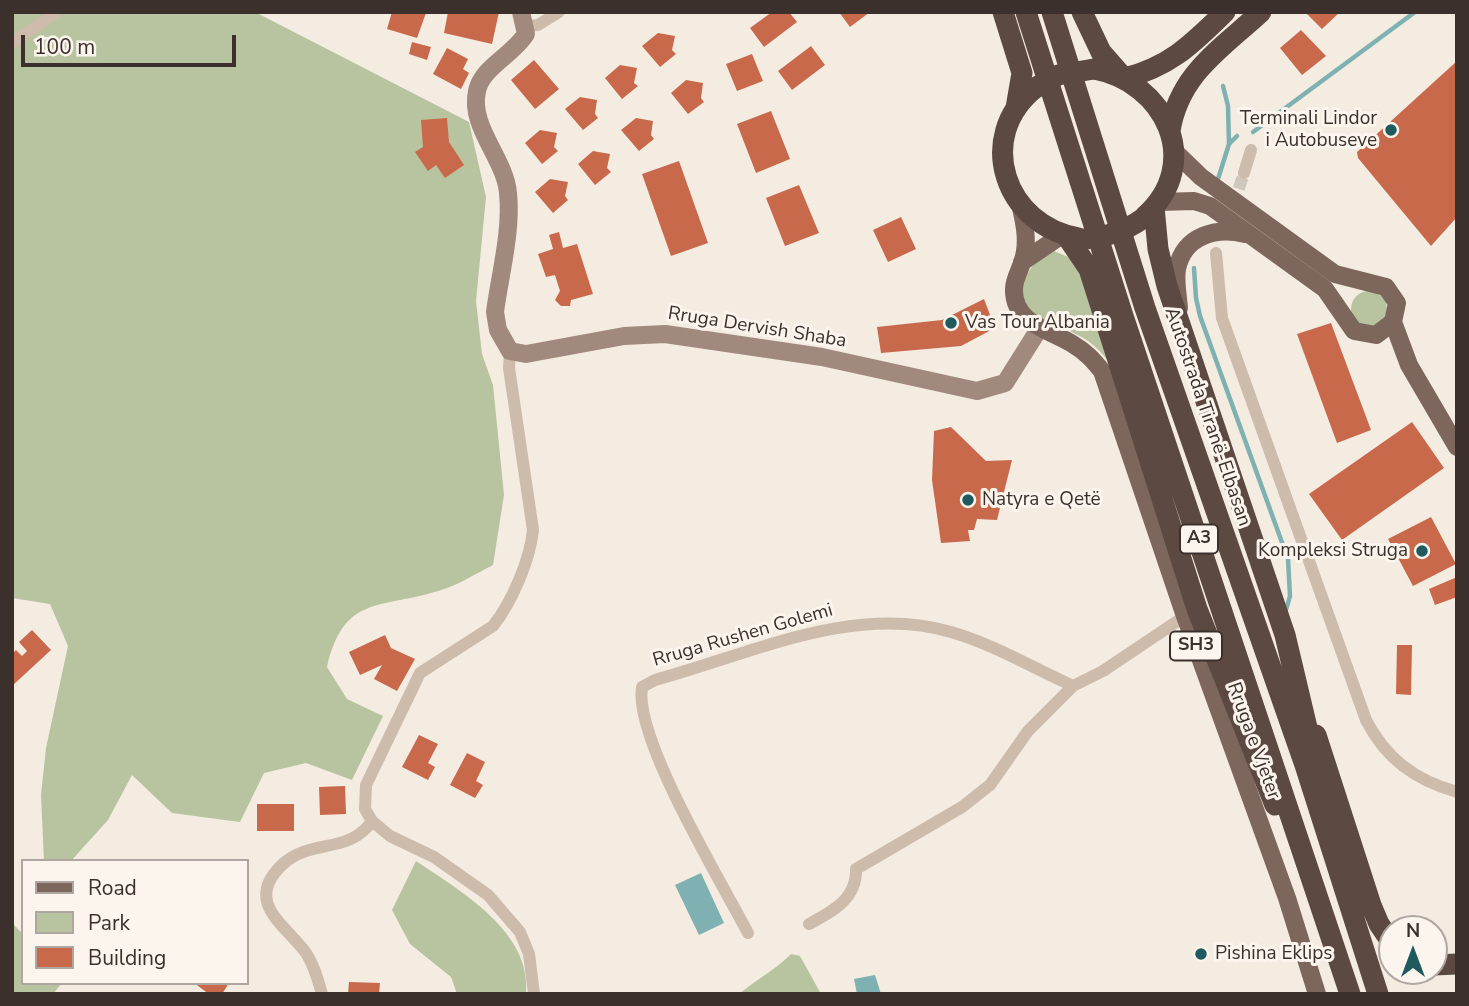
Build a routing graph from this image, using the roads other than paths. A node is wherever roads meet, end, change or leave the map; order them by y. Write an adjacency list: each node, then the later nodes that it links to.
1 (57, 12): 10 (street)
2 (559, 12): 9 (street)
3 (1003, 12): 12 (highway)
4 (1026, 12): 37 (highway, A3)
5 (1052, 12): 36 (highway, Autostrada Tiranë-Elbasan / A3)
6 (1082, 12): 11 (highway)
7 (1225, 12): 11 (highway)
8 (1261, 12): 13 (highway)
9 (524, 19): 28 (street)
10 (12, 43)
11 (1123, 77): 12 (highway, bridge); 13 (highway)
12 (1016, 109): 16 (highway)
13 (1171, 140): 17 (highway); 22 (main road)
14 (1251, 150): 15 (street)
15 (1244, 173)
16 (1020, 204): 18 (highway); 21 (main road, Rruga e Vjeter / SH3)
17 (1152, 209): 18 (highway, bridge); 19 (main road); 24 (highway)
18 (1071, 236): 21 (main road); 37 (highway)
19 (1252, 236): 23 (main road); 24 (main road)
20 (1216, 253): 34 (street)
21 (1022, 262): 26 (main road, Rruga e Vjeter / SH3)
22 (1362, 283): 23 (main road); 25 (main road)
23 (1343, 312): 27 (main road)
24 (1180, 316): 32 (highway)
25 (1393, 323): 27 (main road); 29 (main road)
26 (1039, 329): 28 (street, Rruga Dervish Shaba); 31 (main road, Rruga e Vjeter / SH3)
27 (1371, 336): 29 (main road)
28 (510, 351): 35 (street)
29 (1409, 365): 30 (main road)
30 (1457, 447)
31 (1185, 616): 33 (street); 43 (main road, Rruga e Vjeter / SH3)
32 (1284, 635): 36 (highway); 38 (highway)
33 (1073, 686): 39 (street); 40 (street, Rruga Rushen Golemi)
34 (1457, 792)
35 (372, 821): 41 (street); 42 (street)
36 (1344, 884): 45 (highway, Autostrada Tiranë-Elbasan / A3)
37 (1327, 918): 44 (highway, A3)
38 (1378, 918)
39 (809, 925)
40 (748, 933)
41 (322, 994)
42 (534, 994)
43 (1317, 994)
44 (1350, 994)
45 (1378, 994)

